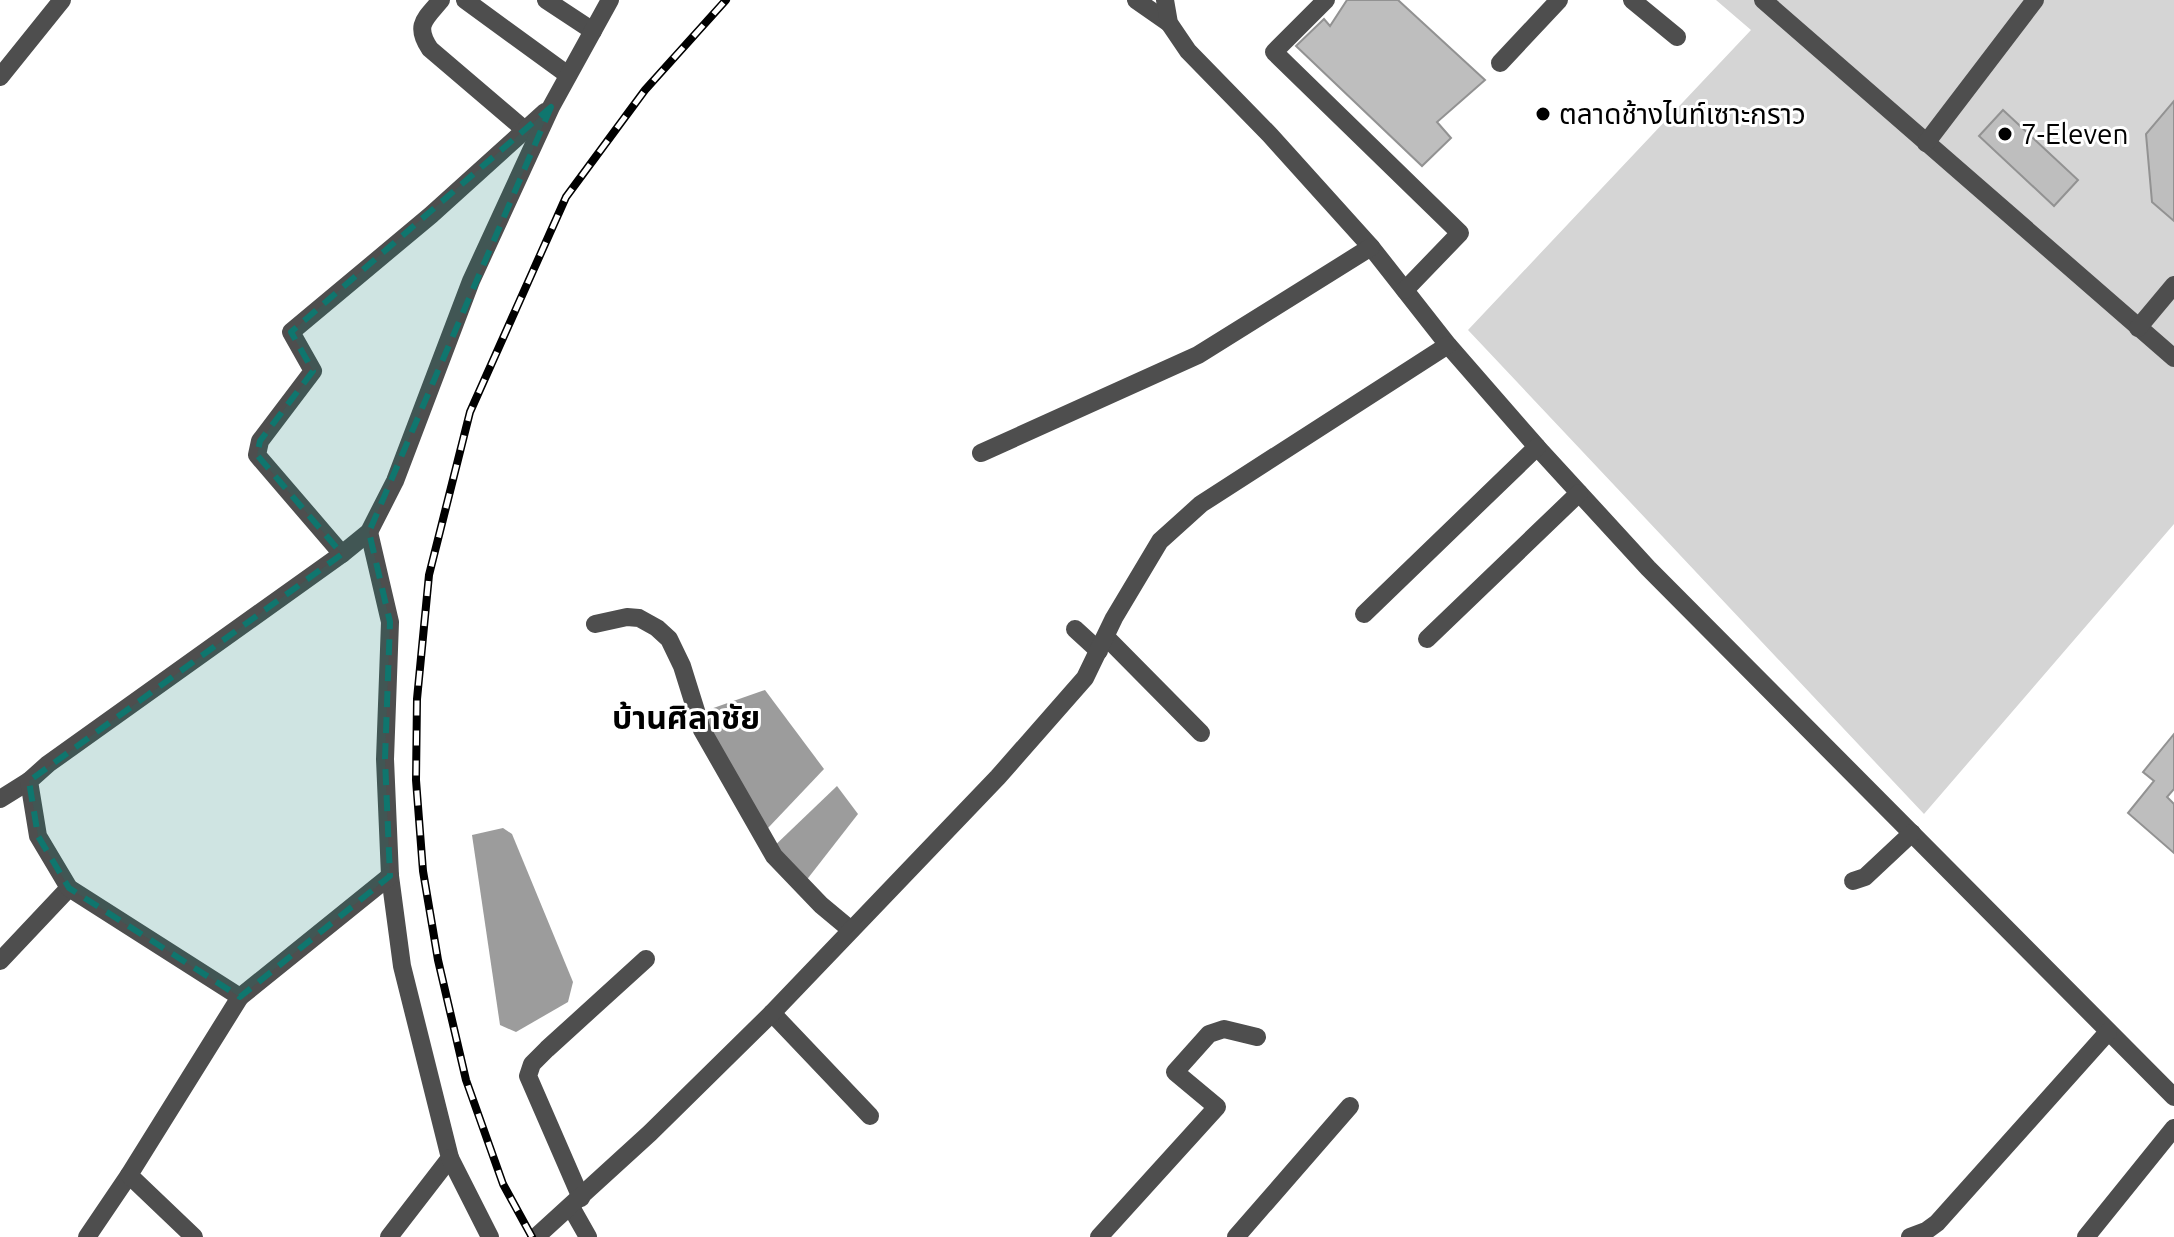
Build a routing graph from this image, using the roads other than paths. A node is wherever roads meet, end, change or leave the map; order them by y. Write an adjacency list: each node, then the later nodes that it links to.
1 (62, 0): 18 (street)
2 (441, 0): 20 (street)
3 (465, 0): 17 (street)
4 (546, 0): 14 (street)
5 (610, 0): 14 (street)
6 (1136, 0): 13 (street)
7 (1165, 0): 13 (street)
8 (1326, 0): 24 (street)
9 (1559, 0): 16 (street)
10 (1632, 0): 15 (street)
11 (1763, 0): 21 (street)
12 (2035, 0): 21 (street)
13 (1169, 23): 22 (street)
14 (593, 31): 17 (street)
15 (1677, 37)
16 (1500, 63)
17 (568, 75): 19 (street)
18 (0, 77)
19 (551, 107): 20 (street); 31 (street)
20 (525, 130): 32 (street)
21 (1926, 143): 25 (street)
22 (1371, 247): 24 (street); 29 (street)
23 (2174, 285): 25 (street)
24 (1405, 290): 26 (street)
25 (2138, 328): 27 (street)
26 (1448, 345): 28 (street); 37 (street)
27 (2174, 358)
28 (1537, 447): 30 (street); 33 (street)
29 (981, 453)
30 (1579, 493): 36 (street); 41 (street)
31 (369, 532): 32 (street); 42 (street)
32 (342, 554): 39 (street)
33 (1364, 614)
34 (595, 624): 45 (street)
35 (1075, 629): 37 (street)
36 (1427, 639)
37 (1102, 644): 38 (street); 45 (street)
38 (1201, 733)
39 (29, 781): 40 (street); 44 (street)
40 (0, 799)
41 (1912, 833): 43 (street); 50 (street)
42 (390, 876): 48 (street); 56 (street)
43 (1853, 881)
44 (69, 888): 47 (street); 48 (street)
45 (851, 930): 49 (street)
46 (646, 959): 58 (street)
47 (0, 961)
48 (240, 997): 57 (street)
49 (772, 1013): 54 (street); 58 (street)
50 (2108, 1032): 52 (street); 67 (street)
51 (1257, 1037): 65 (street)
52 (2174, 1097)
53 (1350, 1106): 66 (street)
54 (870, 1116)
55 (2174, 1128): 68 (street)
56 (450, 1158): 61 (street); 62 (street)
57 (129, 1175): 59 (street); 60 (street)
58 (576, 1202): 63 (street); 64 (street)
59 (87, 1237)
60 (194, 1237)
61 (389, 1237)
62 (490, 1237)
63 (536, 1237)
64 (588, 1237)
65 (1099, 1237)
66 (1236, 1237)
67 (1910, 1237)
68 (2086, 1237)

